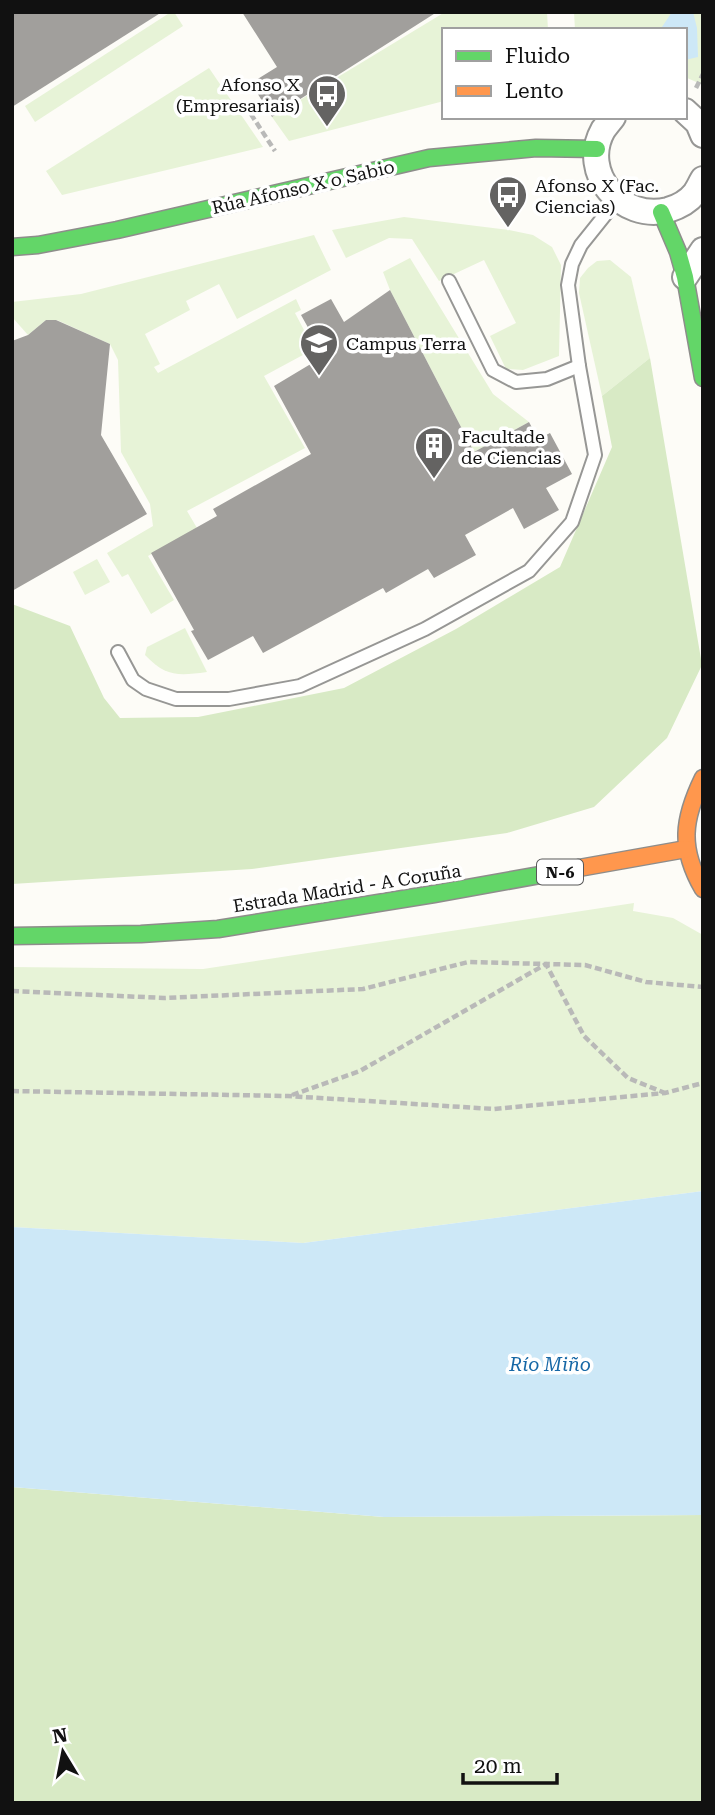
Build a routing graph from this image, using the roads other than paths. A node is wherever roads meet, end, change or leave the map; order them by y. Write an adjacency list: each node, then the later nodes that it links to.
1 (612, 119): 2 (street)
2 (597, 149): 4 (street); 6 (main road, Rúa Afonso X o Sabio)
3 (700, 190): 5 (street)
4 (617, 200): 5 (street); 10 (lane)
5 (661, 212): 8 (main road)
6 (12, 247)
7 (703, 250): 8 (street)
8 (685, 277): 11 (main road)
9 (449, 281): 10 (lane)
10 (579, 366): 12 (lane)
11 (703, 378)
12 (118, 652)
13 (703, 778): 14 (main road)
14 (686, 849): 15 (main road); 16 (main road, Estrada Madrid - A Coruña / N-6)
15 (703, 889)
16 (12, 936)

